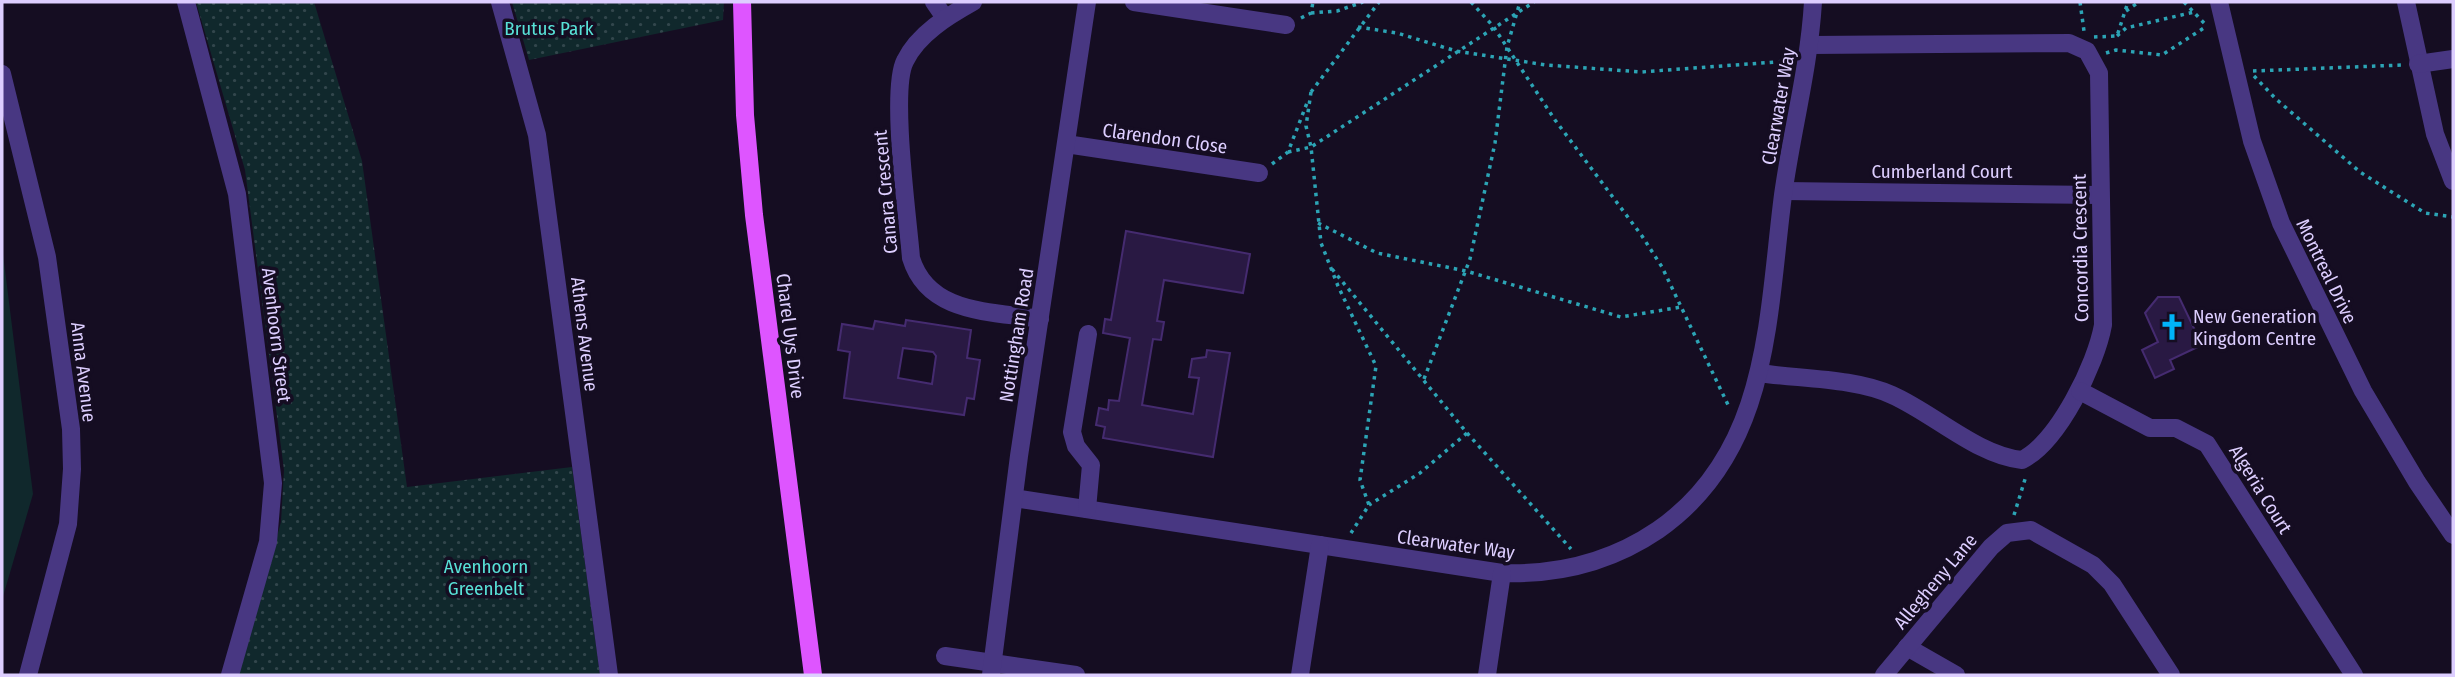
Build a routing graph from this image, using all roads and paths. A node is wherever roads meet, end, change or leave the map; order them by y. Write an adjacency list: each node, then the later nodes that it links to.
1 (186, 2): 75 (street, Avenhoorn Street)
2 (500, 2): 76 (street, Athens Avenue)
3 (742, 2): 77 (main road, Charel Uys Drive)
4 (934, 2): 25 (street)
5 (973, 2): 25 (street, Canara Crescent)
6 (1087, 2): 42 (street, Nottingham Road)
7 (1134, 2): 26 (street)
8 (1313, 2): 23 (path)
9 (1363, 2): 23 (path)
10 (1379, 2): 29 (path)
11 (1471, 2): 27 (path)
12 (1520, 2): 21 (path)
13 (1534, 2): 21 (path)
14 (1813, 2): 33 (street, Clearwater Way)
15 (2080, 2): 30 (path)
16 (2128, 2): 24 (path)
17 (2139, 2): 24 (path)
18 (2184, 2): 22 (path)
19 (2219, 2): 28 (street, Montreal Drive)
20 (2406, 2): 38 (street)
21 (1519, 11): 27 (path); 31 (path)
22 (2194, 12): 28 (path); 30 (path)
23 (1311, 13): 26 (path)
24 (2124, 13): 30 (path)
25 (945, 18): 54 (street, Canara Crescent)
26 (1286, 24)
27 (1493, 26): 31 (path); 32 (path)
28 (2216, 26): 34 (path); 39 (street, Montreal Drive)
29 (1358, 27): 32 (path); 41 (path)
30 (2117, 36)
31 (1507, 47): 35 (path); 37 (path)
32 (1456, 51): 35 (path); 43 (path)
33 (1809, 53): 34 (street); 37 (path); 47 (street, Clearwater Way)
34 (2093, 57): 48 (street, Concordia Crescent)
35 (1506, 59): 37 (path); 52 (path)
36 (2453, 59): 38 (street)
37 (1516, 61): 53 (path)
38 (2418, 64): 39 (path); 46 (street)
39 (2242, 69): 49 (path); 66 (street, Montreal Drive)
40 (2, 74): 74 (street, Anna Avenue)
41 (1311, 92): 43 (path); 44 (path)
42 (1066, 144): 45 (street, Clarendon Close); 54 (street, Nottingham Road)
43 (1311, 147): 44 (path); 50 (path)
44 (1288, 152): 45 (path)
45 (1259, 173)
46 (2453, 181)
47 (1784, 191): 48 (street, Cumberland Court); 56 (street, Clearwater Way)
48 (2099, 195): 58 (street, Concordia Crescent)
49 (2453, 217)
50 (1318, 223): 51 (path); 52 (path)
51 (1330, 266): 57 (path); 63 (path)
52 (1466, 271): 53 (path); 57 (path)
53 (1681, 307): 59 (path)
54 (1040, 319): 62 (street, Nottingham Road)
55 (1088, 334): 64 (street)
56 (1759, 373): 59 (street, Clearwater Way); 61 (street)
57 (1424, 379): 60 (path)
58 (2080, 391): 61 (street, Concordia Crescent); 84 (street, Algeria Court)
59 (1741, 431): 69 (street, Clearwater Way)
60 (1467, 433): 63 (path); 69 (path)
61 (2022, 460): 65 (path)
62 (1014, 498): 64 (street, Clearwater Way); 73 (street, Nottingham Road)
63 (1369, 505): 68 (path)
64 (1087, 509): 67 (street, Clearwater Way)
65 (2014, 531): 71 (street, Allegheny Lane); 83 (street)
66 (2453, 534)
67 (1320, 545): 68 (street, Clearwater Way); 79 (street)
68 (1341, 548): 70 (street, Clearwater Way)
69 (1577, 566): 70 (street, Clearwater Way)
70 (1502, 573): 80 (street)
71 (1907, 647): 81 (street, Allegheny Lane); 82 (street)
72 (945, 656): 73 (street)
73 (992, 669): 78 (street)
74 (28, 675)
75 (230, 675)
76 (609, 675)
77 (813, 675)
78 (1076, 675)
79 (1300, 675)
80 (1487, 675)
81 (1884, 675)
82 (1956, 675)
83 (2171, 675)
84 (2354, 675)

